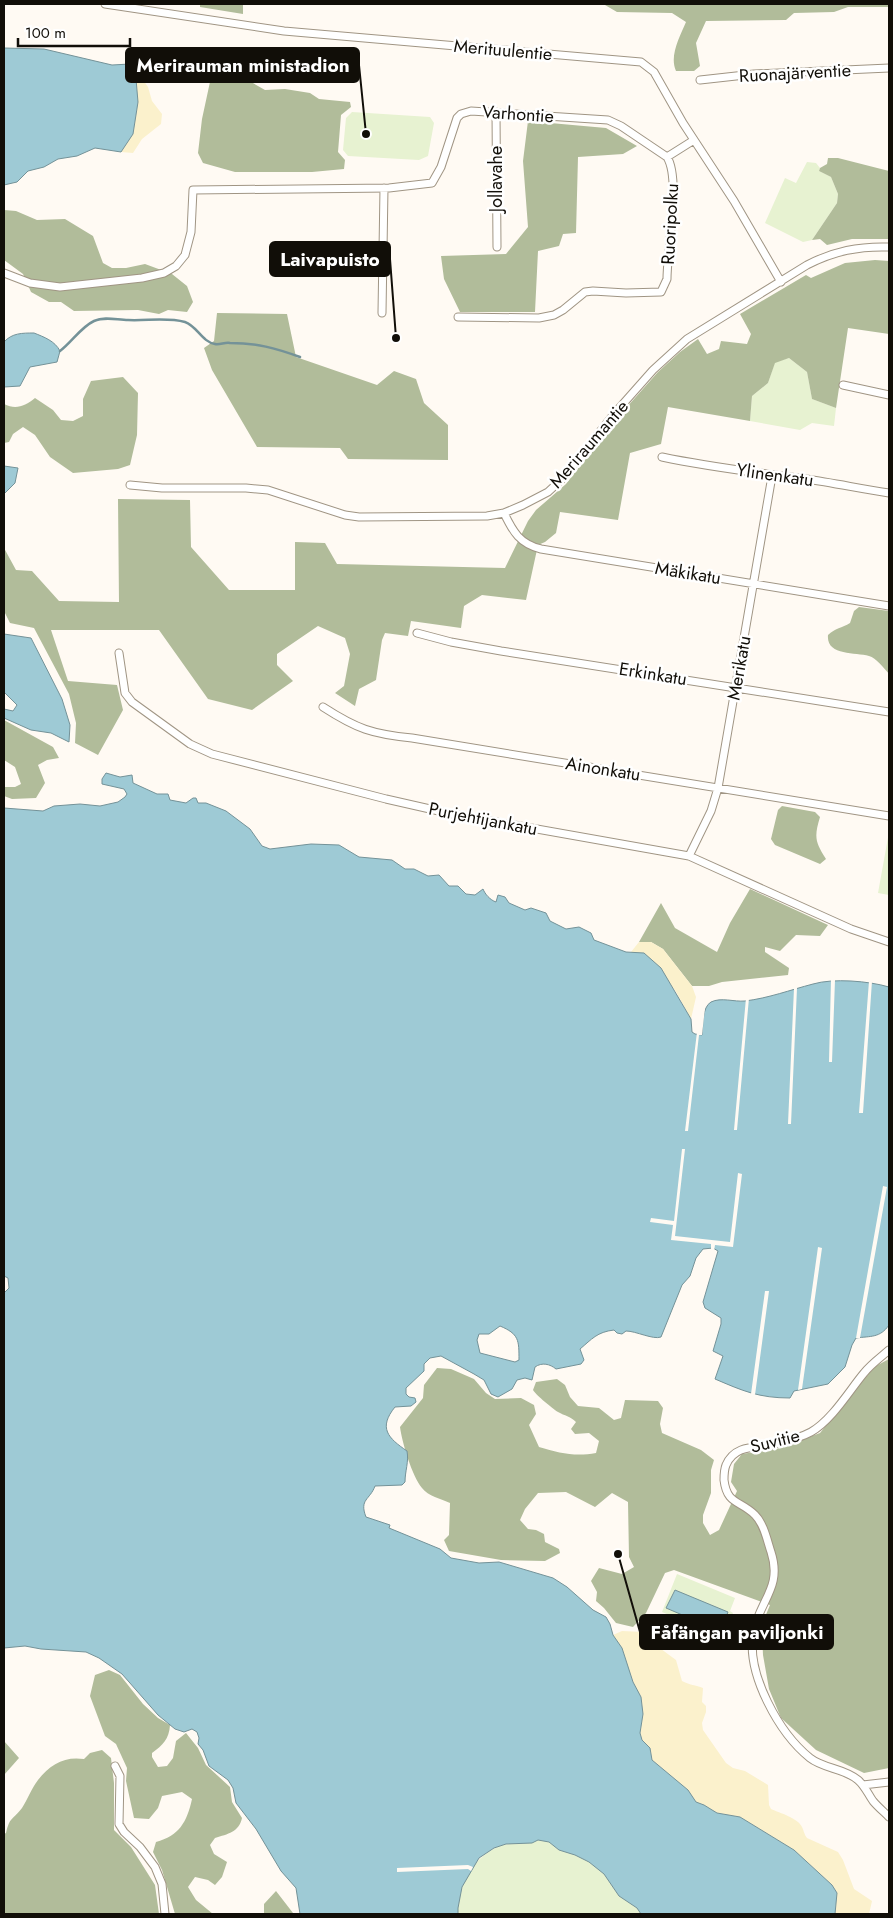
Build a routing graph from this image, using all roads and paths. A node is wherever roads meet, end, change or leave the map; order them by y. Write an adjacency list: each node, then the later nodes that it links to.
1 (106, 4): 5 (street, Merituulentie)
2 (889, 68): 3 (street, Ruonajärventie)
3 (700, 80)
4 (496, 112): 6 (street, Varhontie); 7 (street, Varhontie); 8 (street, Jollavahe)
5 (694, 140): 6 (street); 11 (street, Merituulentie)
6 (667, 157): 13 (street, Ruoripolku)
7 (384, 188): 10 (street, Varhontie); 12 (street)
8 (497, 247)
9 (889, 247): 11 (street, Meriraumantie)
10 (4, 273)
11 (781, 282): 20 (street, Meriraumantie)
12 (382, 313)
13 (458, 317)
14 (843, 385): 15 (street)
15 (889, 395)
16 (662, 457): 17 (street, Ylinenkatu)
17 (772, 476): 19 (street, Ylinenkatu); 21 (street, Merikatu)
18 (130, 484): 20 (street, Meriraumantie)
19 (889, 493)
20 (504, 513): 21 (street, Mäkikatu)
21 (753, 584): 22 (street, Mäkikatu); 25 (street, Merikatu)
22 (889, 606)
23 (417, 633): 25 (street, Erkinkatu)
24 (119, 653): 30 (street, Purjehtijankatu)
25 (735, 687): 27 (street, Erkinkatu); 28 (street, Merikatu)
26 (323, 707): 28 (street, Ainonkatu)
27 (889, 712)
28 (718, 788): 29 (street, Ainonkatu); 30 (street, Merikatu)
29 (889, 816)
30 (689, 856): 31 (street, Purjehtijankatu)
31 (889, 942)
32 (889, 1350): 35 (street, Suvitie)
33 (115, 1766): 37 (street)
34 (889, 1782): 35 (street)
35 (863, 1785): 36 (street)
36 (889, 1817)
37 (165, 1914)

